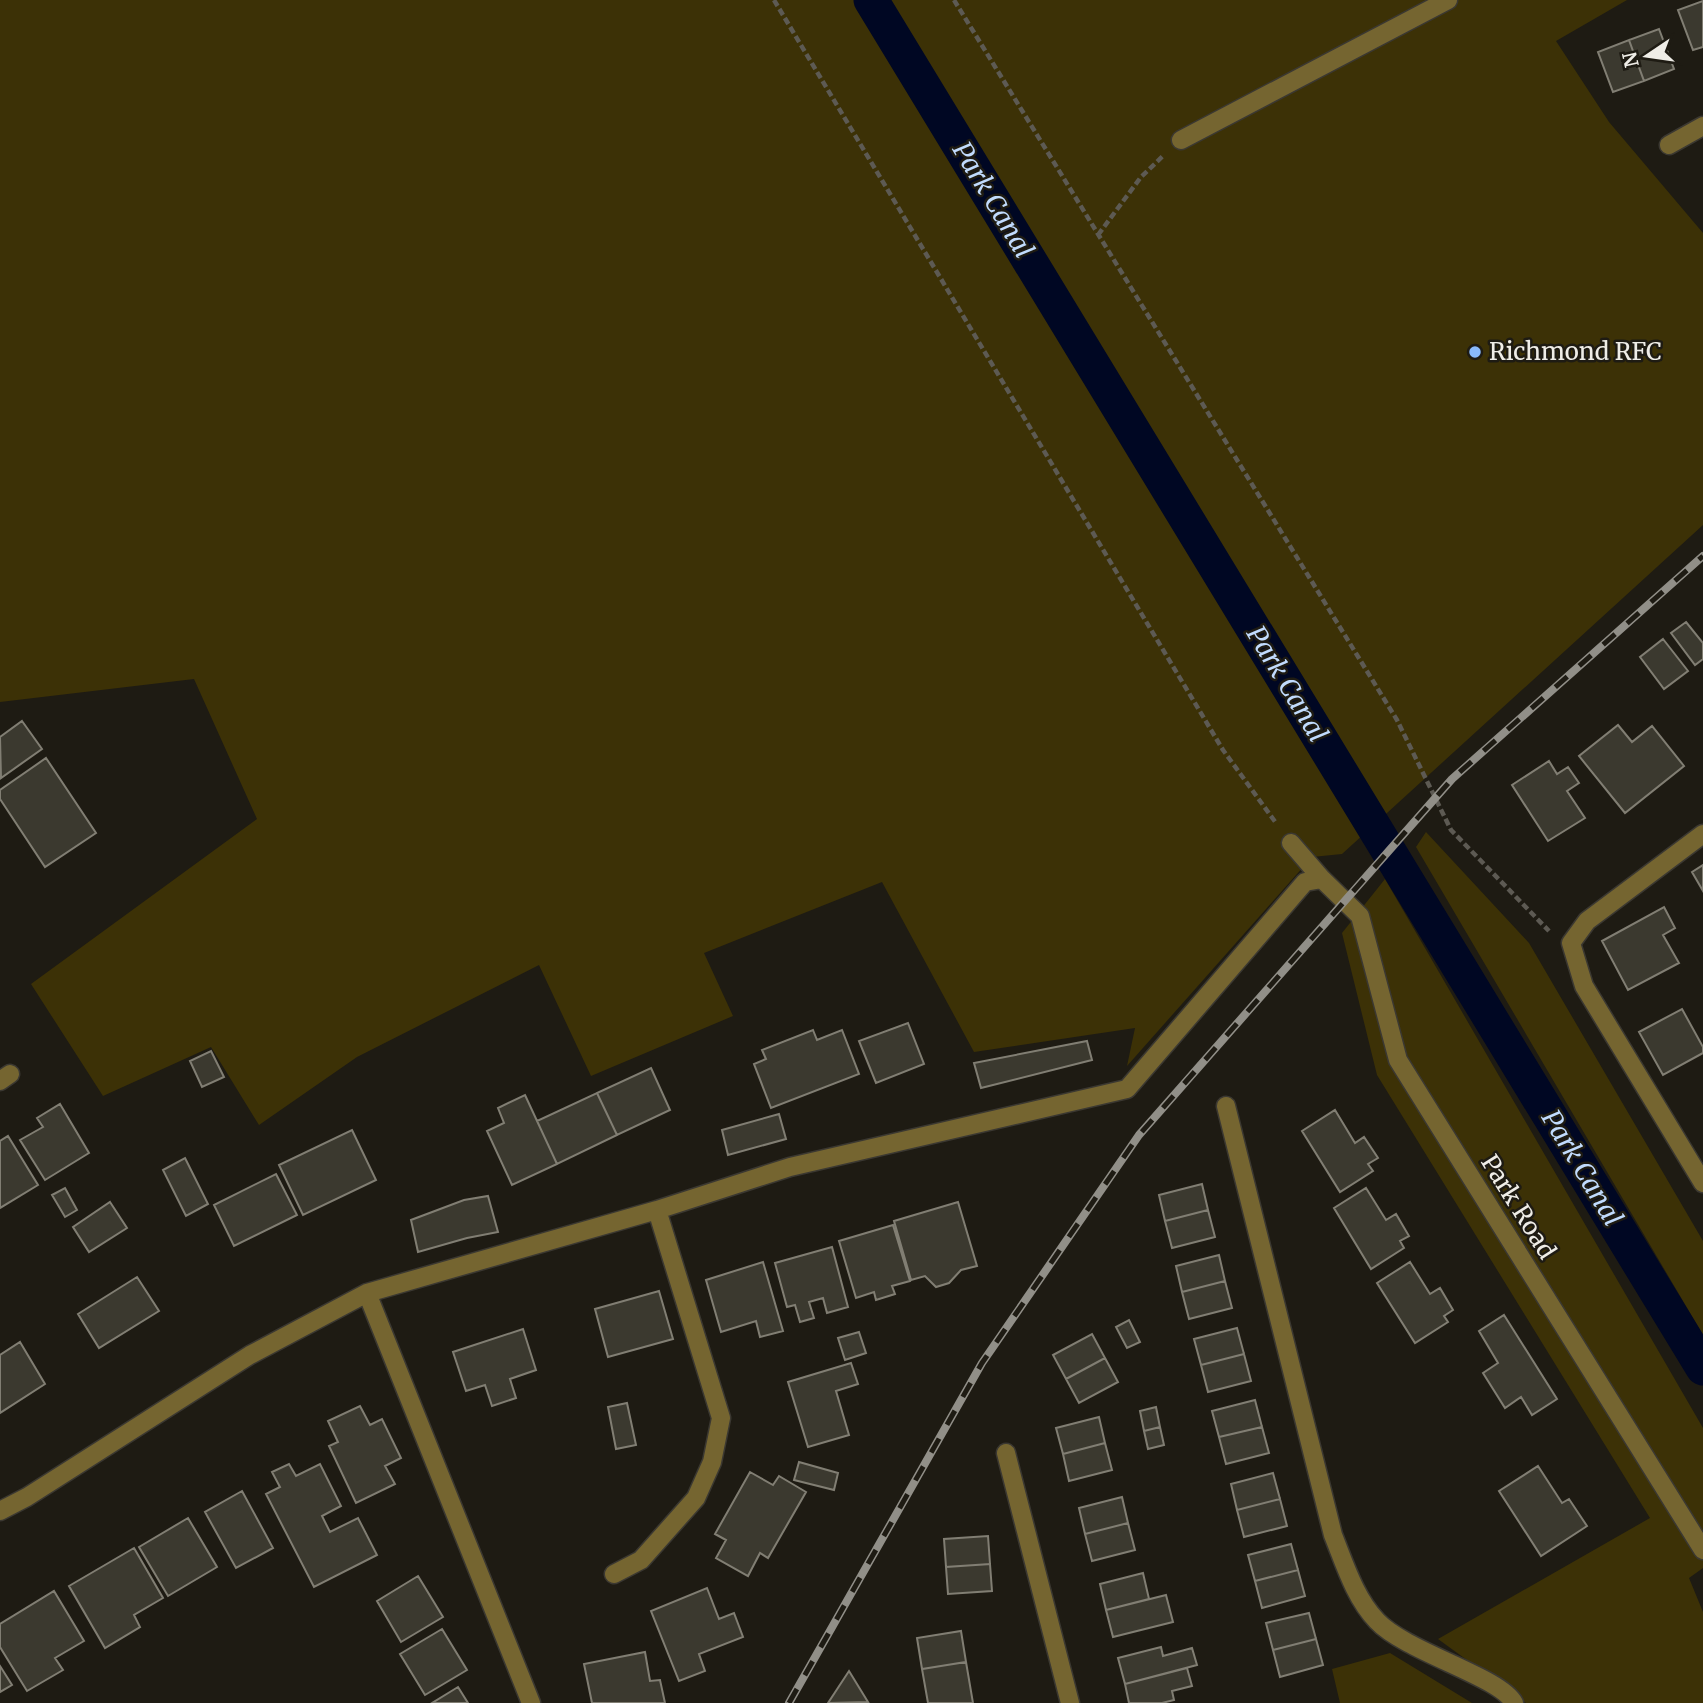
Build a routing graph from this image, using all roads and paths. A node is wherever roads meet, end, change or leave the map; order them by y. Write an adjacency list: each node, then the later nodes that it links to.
1 (774, 0): 9 (path)
2 (954, 0): 7 (path)
3 (1448, 0): 5 (street)
4 (1703, 126): 6 (street)
5 (1181, 140): 7 (path)
6 (1669, 145)
7 (1098, 236): 11 (path)
8 (1703, 834): 11 (street)
9 (1291, 844): 10 (street, Park Road)
10 (1322, 879): 14 (street); 18 (street, Park Road)
11 (1571, 943): 13 (street)
12 (1226, 1107): 22 (street)
13 (1703, 1183)
14 (657, 1210): 15 (street); 19 (street)
15 (367, 1293): 17 (street); 20 (street)
16 (1006, 1452): 21 (street)
17 (0, 1511)
18 (1703, 1550)
19 (614, 1574)
20 (531, 1703)
21 (1070, 1703)
22 (1514, 1703)

